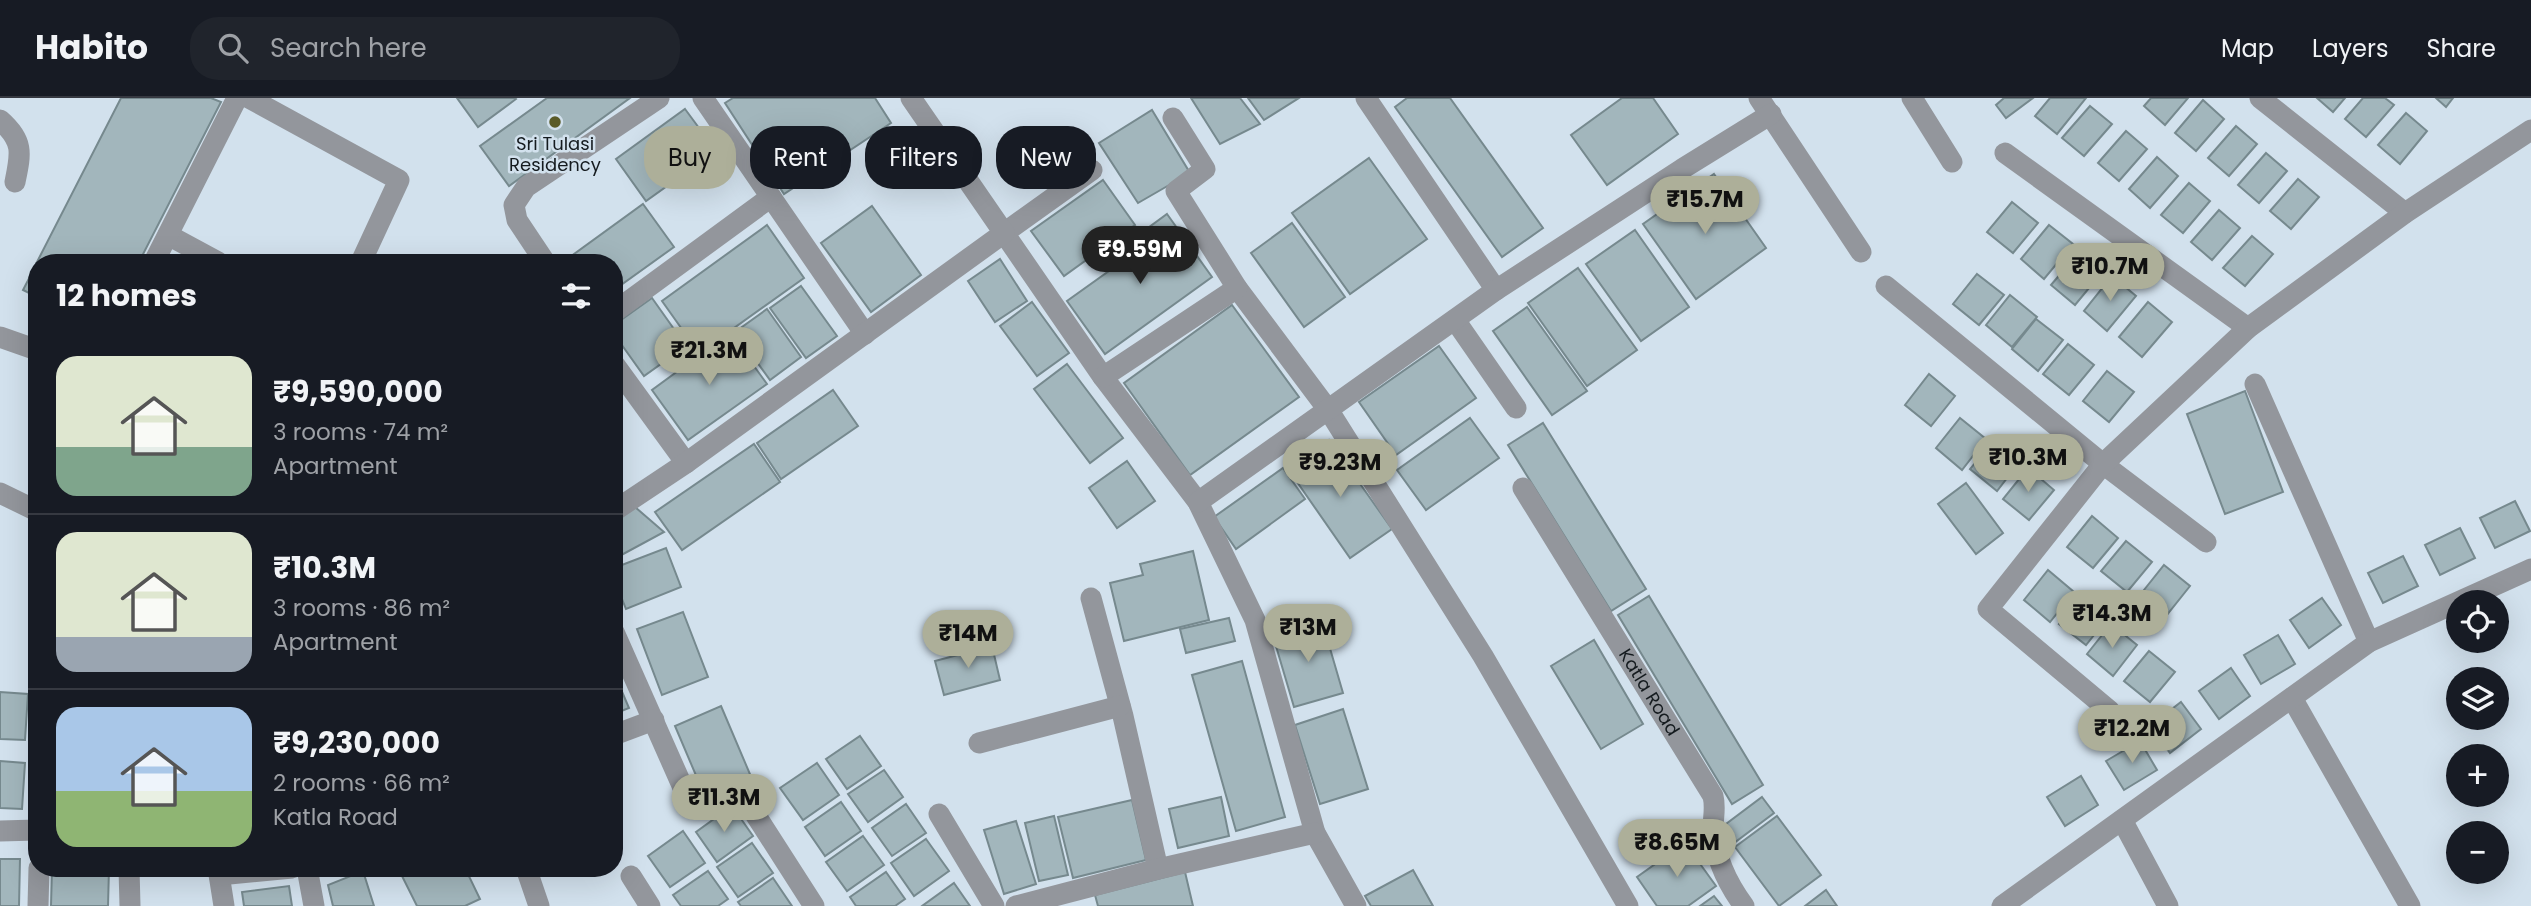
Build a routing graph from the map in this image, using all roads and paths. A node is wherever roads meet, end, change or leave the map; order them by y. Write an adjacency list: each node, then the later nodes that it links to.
1 (237, 98): 20 (street)
2 (249, 98): 24 (street)
3 (659, 98): 25 (street)
4 (704, 98): 17 (street)
5 (1367, 98): 28 (street)
6 (1912, 98): 14 (street)
7 (2260, 98): 18 (street)
8 (918, 100): 19 (street)
9 (1765, 106): 21 (street); 28 (street)
10 (1173, 118): 27 (street)
11 (0, 120): 15 (street)
12 (2531, 130): 18 (street)
13 (2005, 153): 31 (street)
14 (1952, 162)
15 (15, 183)
16 (1065, 189): 19 (street)
17 (771, 197): 29 (street); 32 (street)
18 (2405, 213): 31 (street)
19 (1004, 233): 32 (street); 36 (street)
20 (168, 235): 22 (street); 23 (street)
21 (1861, 252)
22 (158, 254)
23 (204, 254)
24 (365, 254)
25 (540, 254)
26 (1886, 286): 41 (street)
27 (1237, 288): 36 (street); 39 (street)
28 (1496, 290): 30 (street)
29 (623, 305)
30 (1455, 320): 38 (street); 39 (street)
31 (2248, 328): 41 (street)
32 (864, 334): 40 (street)
33 (0, 337): 34 (street)
34 (28, 347)
35 (623, 376): 40 (street)
36 (1103, 377): 44 (street)
37 (2255, 384): 50 (street)
38 (1516, 408)
39 (1329, 411): 44 (street); 83 (street)
40 (686, 463): 45 (street)
41 (2103, 464): 47 (street); 54 (street)
42 (1523, 488): 84 (street, Katla Road)
43 (0, 493): 46 (street)
44 (1198, 502): 64 (street)
45 (623, 505)
46 (28, 506)
47 (2206, 542)
48 (2531, 569): 50 (street)
49 (1091, 598): 53 (street)
50 (2369, 642): 52 (street)
51 (623, 652): 55 (street)
52 (2292, 698): 61 (street); 86 (street)
53 (1120, 706): 57 (street); 65 (street)
54 (2110, 711)
55 (654, 720): 56 (street); 59 (street)
56 (623, 732)
57 (979, 743)
58 (748, 803): 79 (street)
59 (692, 808)
60 (939, 814): 80 (street)
61 (2122, 820): 72 (street); 85 (street)
62 (28, 830): 63 (street)
63 (0, 831)
64 (1315, 832): 65 (street); 82 (street)
65 (1158, 869): 81 (street)
66 (631, 876): 78 (street)
67 (39, 877): 73 (street)
68 (130, 877): 74 (street)
69 (220, 877): 75 (street)
70 (309, 877): 76 (street)
71 (529, 877): 77 (street)
72 (2013, 903)
73 (38, 906)
74 (130, 906)
75 (224, 906)
76 (314, 906)
77 (539, 906)
78 (650, 906)
79 (814, 906)
80 (994, 906)
81 (1016, 906)
82 (1356, 906)
83 (1628, 906)
84 (1744, 906)
85 (2168, 906)
86 (2410, 906)

